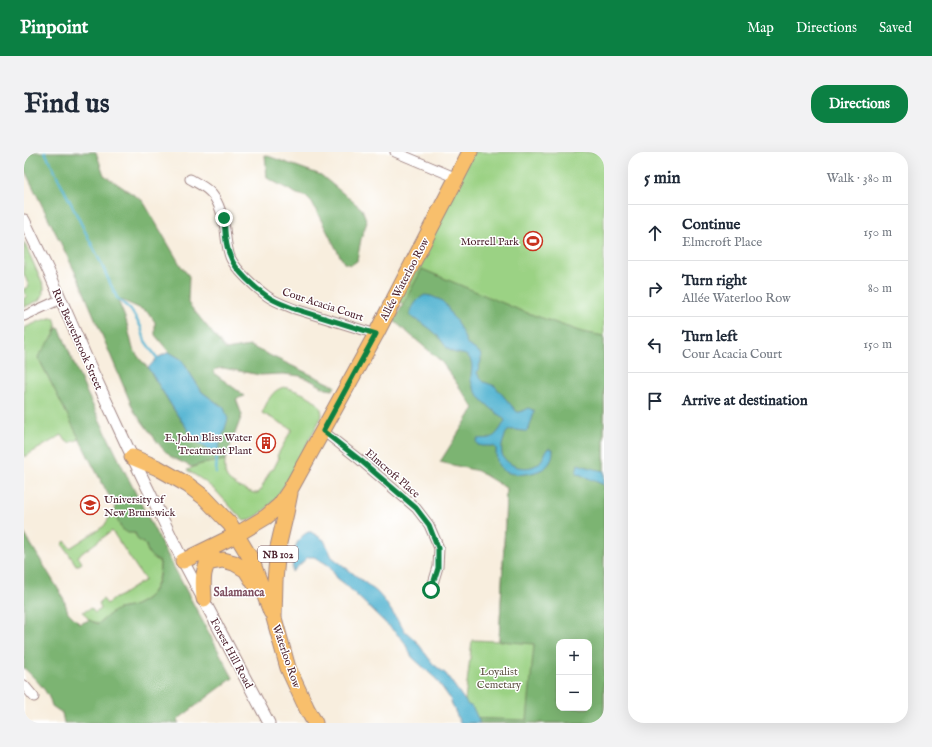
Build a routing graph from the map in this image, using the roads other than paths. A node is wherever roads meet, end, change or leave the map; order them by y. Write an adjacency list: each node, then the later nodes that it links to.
1 (395, 152): 3 (street)
2 (470, 152): 3 (main road, Allée Waterloo Row / NB 102)
3 (457, 178): 8 (main road, Allée Waterloo Row / NB 102)
4 (190, 179): 8 (street, Cour Acacia Court)
5 (24, 220): 6 (street, Rue Beaverbrook Street)
6 (61, 299): 7 (street); 10 (street, Rue Beaverbrook Street)
7 (24, 316)
8 (376, 334): 9 (main road, Allée Waterloo Row / NB 102)
9 (323, 431): 11 (main road, Allée Waterloo Row / NB 102); 15 (street, Elmcroft Place)
10 (132, 457): 12 (main road); 13 (street, Rue Beaverbrook Street)
11 (290, 490): 12 (main road, Allée Waterloo Row); 17 (main road, Waterloo Row / NB 102)
12 (236, 535): 13 (main road); 14 (main road); 17 (main road)
13 (183, 561): 16 (street, Forest Hill Road)
14 (207, 563): 16 (main road); 17 (main road)
15 (431, 590)
16 (204, 599): 20 (street, Forest Hill Road)
17 (274, 618): 21 (main road, Waterloo Row / NB 102)
18 (24, 685): 19 (street)
19 (34, 697)
20 (269, 723)
21 (315, 723)

